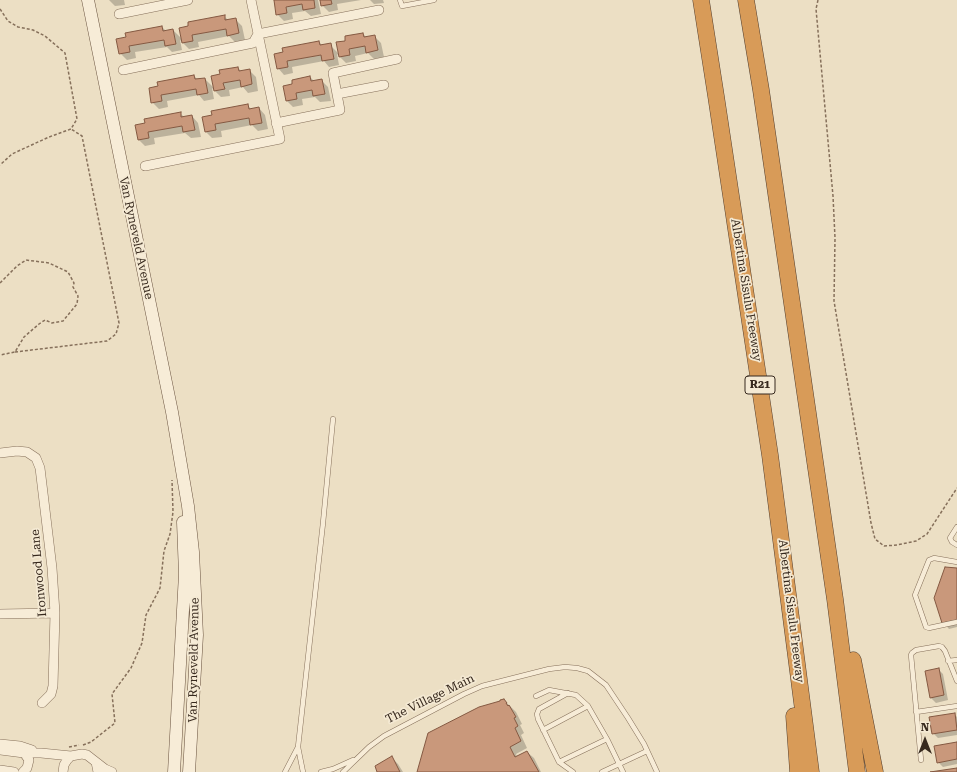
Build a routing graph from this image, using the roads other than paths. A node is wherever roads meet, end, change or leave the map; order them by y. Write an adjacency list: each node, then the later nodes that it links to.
1 (88, 0): 20 (main road, Van Ryneveld Avenue)
2 (188, 0): 9 (street)
3 (251, 0): 10 (street)
4 (400, 0): 5 (lane)
5 (434, 0)
6 (700, 0): 24 (highway, Albertina Sisulu Freeway / R21)
7 (746, 0): 17 (highway)
8 (379, 10): 10 (street)
9 (119, 14)
10 (258, 34): 12 (street); 15 (street)
11 (397, 59): 14 (street)
12 (123, 70)
13 (384, 85): 14 (street)
14 (337, 94): 15 (street)
15 (276, 123): 16 (street)
16 (145, 166)
17 (784, 243): 69 (highway); 70 (highway)
18 (333, 420): 40 (lane)
19 (0, 453): 25 (street, Ironwood Lane)
20 (178, 475): 57 (main road, Van Ryneveld Avenue); 58 (main road, Van Ryneveld Avenue)
21 (957, 527): 22 (lane)
22 (957, 544)
23 (957, 562): 27 (lane)
24 (785, 566): 67 (highway); 68 (highway, Albertina Sisulu Freeway / R21)
25 (55, 612): 26 (street); 33 (street, Ironwood Lane)
26 (0, 614)
27 (957, 622)
28 (957, 660): 29 (lane)
29 (948, 662): 30 (lane); 36 (lane)
30 (957, 681)
31 (568, 693): 32 (lane); 34 (lane); 37 (lane)
32 (536, 696)
33 (42, 703)
34 (588, 706): 37 (lane); 38 (lane)
35 (957, 706): 36 (lane)
36 (916, 712): 47 (lane)
37 (543, 730): 49 (lane)
38 (607, 739): 49 (lane); 50 (lane)
39 (0, 744): 43 (street)
40 (298, 747): 59 (lane); 60 (lane)
41 (0, 750): 44 (street)
42 (647, 751): 46 (lane, The Village Main); 50 (lane); 66 (lane, The Village Main)
43 (41, 753): 44 (street); 45 (street)
44 (24, 754): 53 (street)
45 (67, 756): 48 (street); 54 (street)
46 (356, 758): 61 (lane, The Village Main); 62 (lane, The Village Main)
47 (921, 760)
48 (96, 762): 55 (street); 56 (street)
49 (559, 762): 63 (lane)
50 (620, 764): 64 (lane); 65 (lane)
51 (0, 770): 52 (street)
52 (14, 772)
53 (23, 772)
54 (63, 772)
55 (98, 772)
56 (112, 772)
57 (174, 772)
58 (189, 772)
59 (285, 772)
60 (303, 772)
61 (321, 772)
62 (343, 772)
63 (573, 772)
64 (602, 772)
65 (623, 772)
66 (657, 772)
67 (798, 772)
68 (812, 772)
69 (857, 772)
70 (875, 772)

